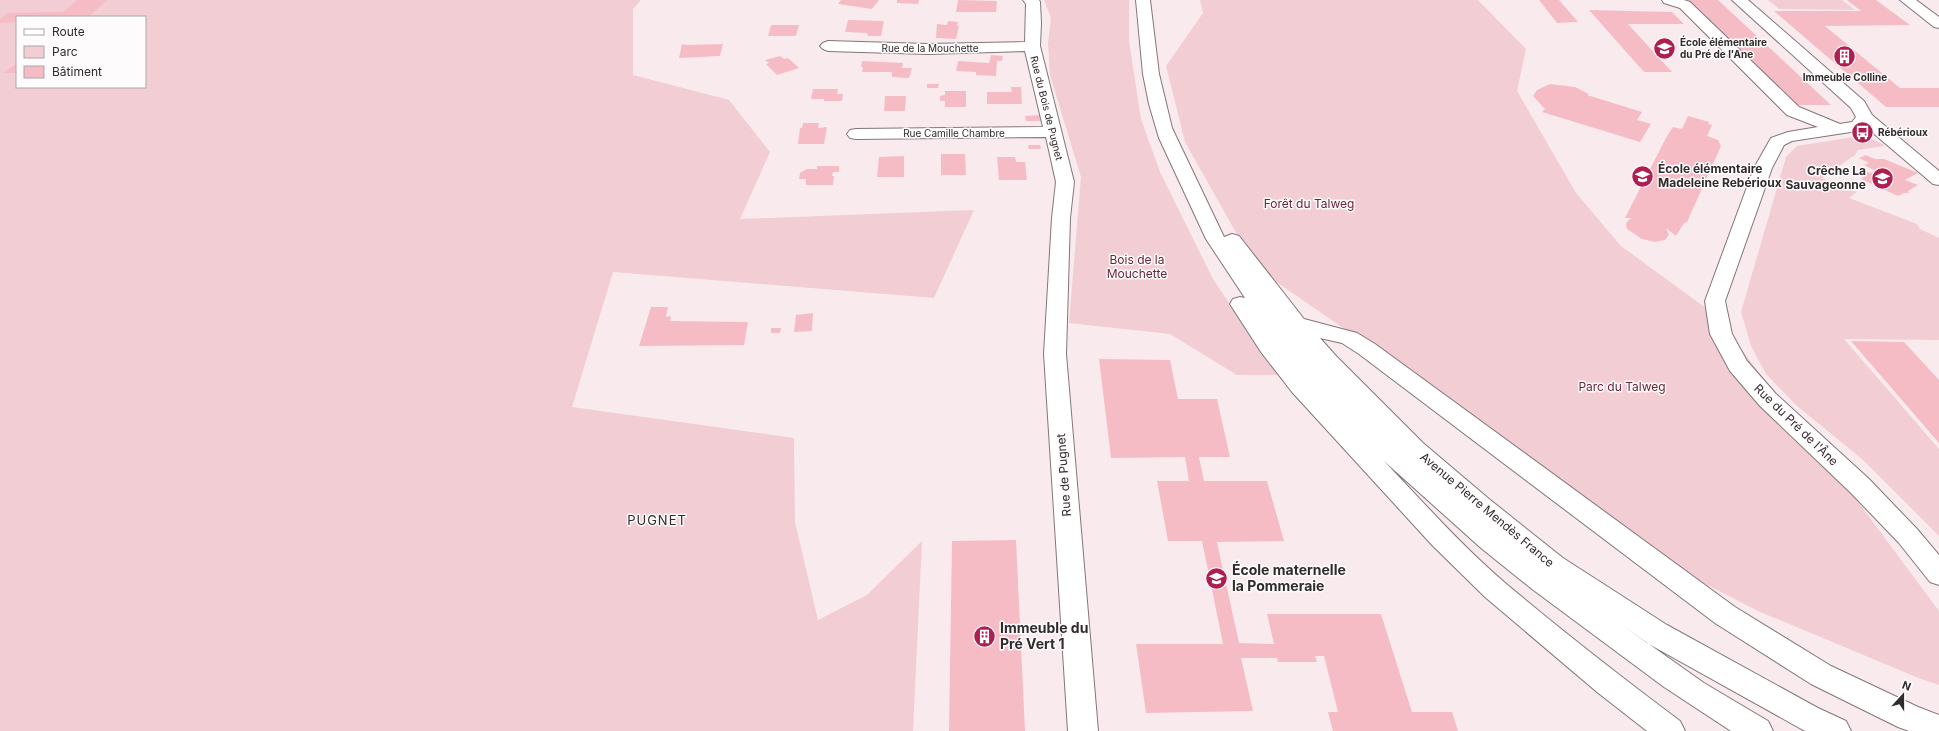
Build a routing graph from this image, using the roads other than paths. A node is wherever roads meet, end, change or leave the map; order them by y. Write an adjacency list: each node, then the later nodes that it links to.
1 (1030, 0): 8 (street, Rue du Bois de Pugnet)
2 (1143, 0): 14 (street, Avenue Pierre Mendès France)
3 (1669, 0): 10 (street)
4 (1739, 0): 9 (street)
5 (1907, 0): 6 (street)
6 (1939, 24)
7 (828, 46): 8 (street, Rue de la Mouchette)
8 (1032, 46): 11 (street, Rue du Bois de Pugnet)
9 (1865, 118): 10 (street, Rue du Pré de l'Âne); 13 (street)
10 (1838, 129): 17 (street, Rue du Pré de l'Âne)
11 (1053, 132): 12 (street, Rue Camille Chambre); 15 (street, Rue du Bois de Pugnet)
12 (856, 134)
13 (1939, 180)
14 (1203, 211): 16 (street, Avenue Pierre Mendès France); 20 (street); 21 (street, Avenue Pierre Mendès France)
15 (1061, 218): 19 (street, Rue de Pugnet)
16 (1296, 324): 18 (street); 22 (street, Avenue Pierre Mendès France)
17 (1939, 574)
18 (1939, 729)
19 (1083, 731)
20 (1670, 731)
21 (1758, 731)
22 (1836, 731)

